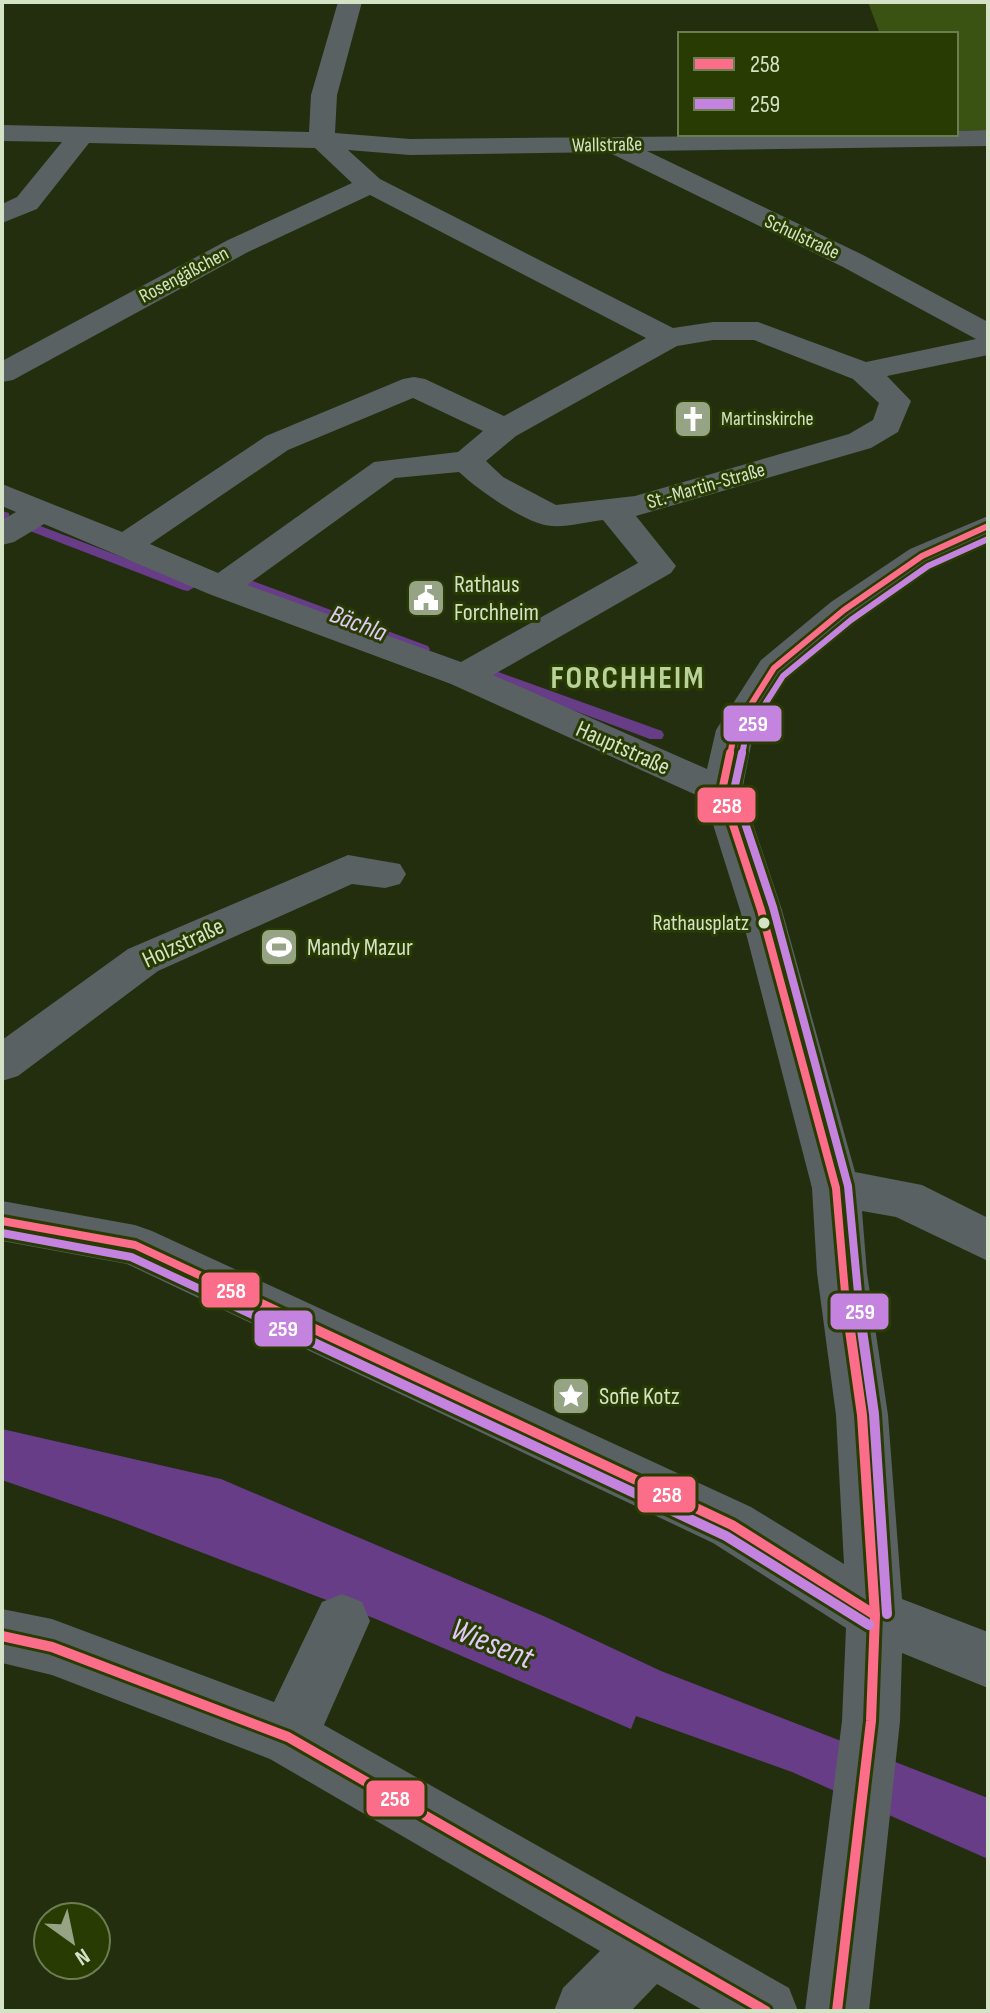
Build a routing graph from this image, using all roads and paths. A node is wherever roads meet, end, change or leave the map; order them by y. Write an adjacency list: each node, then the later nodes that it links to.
1 (350, 2): 5 (street)
2 (2, 133): 3 (street, Wallstraße)
3 (82, 134): 5 (street, Wallstraße); 8 (street)
4 (988, 138): 6 (street, Wallstraße)
5 (322, 140): 6 (street, Wallstraße); 7 (street)
6 (613, 145): 9 (street, Schulstraße)
7 (370, 185): 10 (street); 13 (street, Rosengäßchen)
8 (2, 215)
9 (988, 334)
10 (669, 338): 12 (street, St.-Martin-Straße); 14 (street, St.-Martin-Straße)
11 (988, 346): 12 (street)
12 (864, 372): 18 (street, St.-Martin-Straße)
13 (2, 373)
14 (505, 429): 15 (street, St.-Martin-Straße); 21 (street)
15 (467, 461): 18 (street, St.-Martin-Straße); 22 (street)
16 (2, 494): 17 (street, Hauptstraße)
17 (41, 511): 20 (street); 21 (street, Hauptstraße)
18 (613, 511): 23 (street)
19 (988, 526): 24 (street)
20 (2, 535)
21 (123, 547): 22 (street, Hauptstraße)
22 (221, 587): 23 (street, Hauptstraße)
23 (464, 676): 24 (street, Hauptstraße)
24 (722, 791): 27 (street)
25 (385, 874): 26 (street, Holzstraße)
26 (2, 1064)
27 (836, 1188): 29 (street); 30 (street)
28 (2, 1221): 30 (street)
29 (988, 1241)
30 (875, 1615): 33 (street); 38 (street)
31 (342, 1621): 34 (street)
32 (2, 1636): 34 (street)
33 (988, 1660)
34 (288, 1737): 35 (street)
35 (652, 1944): 36 (street); 37 (street)
36 (586, 2011)
37 (766, 2011)
38 (837, 2011)

